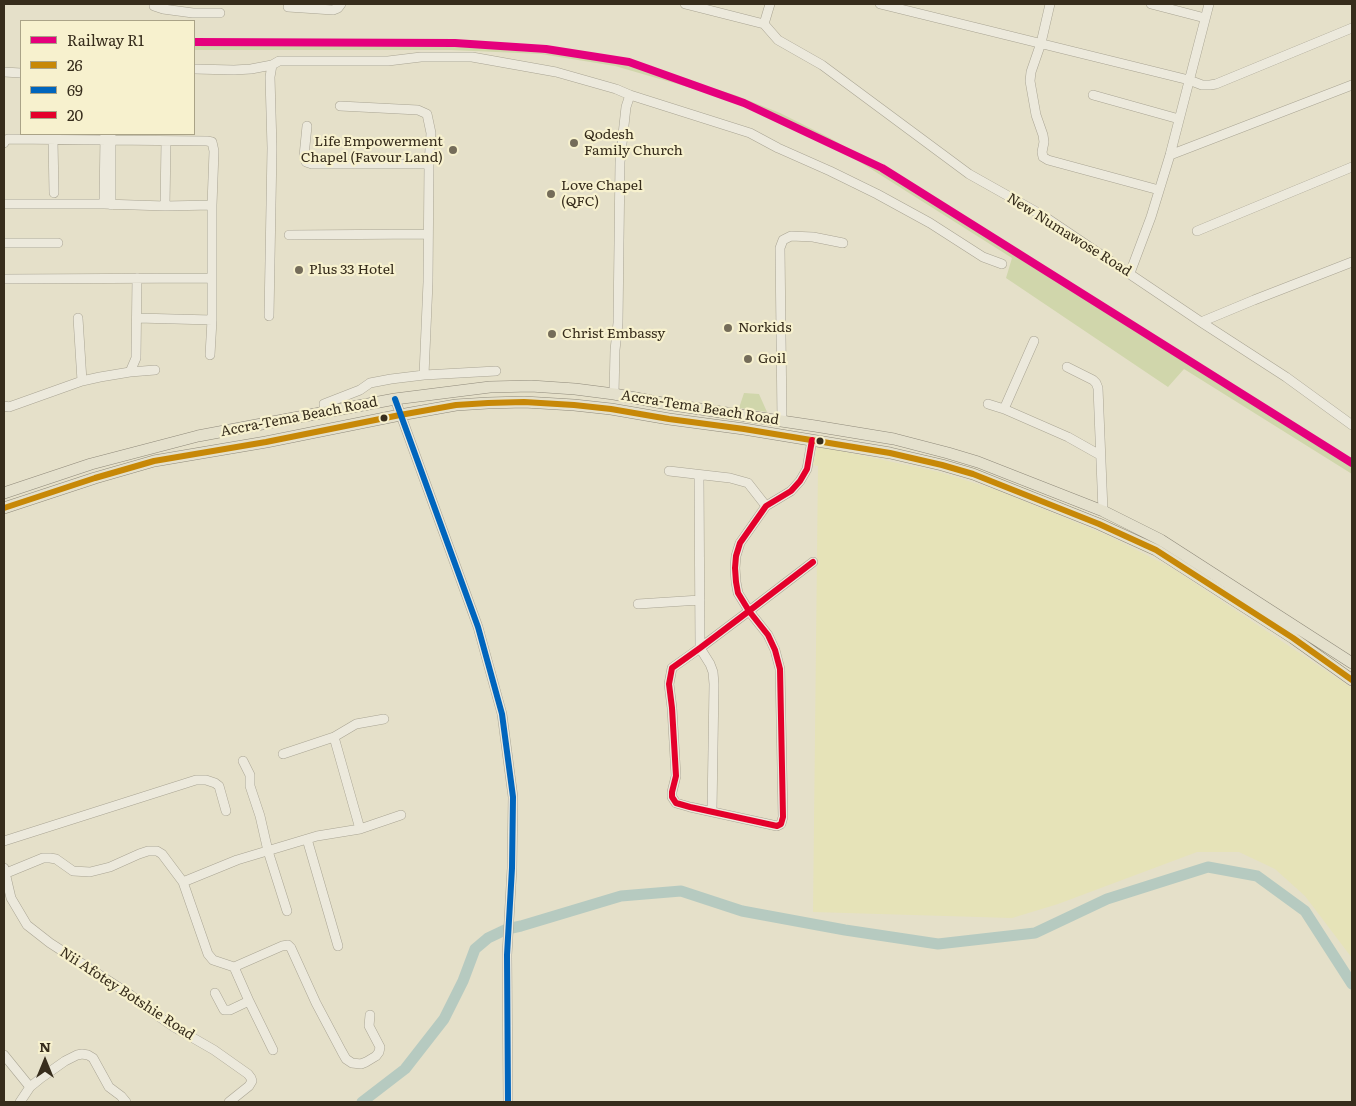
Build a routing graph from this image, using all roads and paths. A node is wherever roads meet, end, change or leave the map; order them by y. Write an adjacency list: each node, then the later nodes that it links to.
1 (154, 4): 10 (street)
2 (341, 4): 9 (street)
3 (685, 4): 12 (street)
4 (770, 4): 12 (street)
5 (880, 4): 14 (street)
6 (1050, 4): 14 (street)
7 (1151, 4): 11 (street)
8 (1209, 4): 11 (street)
9 (288, 7)
10 (220, 13)
11 (1205, 18): 19 (street)
12 (764, 24): 47 (street, New Numawose Road)
13 (1352, 28): 19 (street)
14 (1041, 43): 19 (street); 33 (street)
15 (272, 65): 16 (street); 21 (street); 51 (street)
16 (195, 69)
17 (4, 72): 18 (street)
18 (20, 73)
19 (1189, 80): 24 (street)
20 (1352, 84): 30 (street)
21 (630, 94): 46 (street); 64 (street)
22 (1093, 95): 24 (street)
23 (340, 106): 31 (street)
24 (1179, 119): 30 (street)
25 (307, 126): 31 (street)
26 (108, 137): 27 (street); 28 (street); 36 (street)
27 (53, 140): 29 (street); 34 (street)
28 (166, 141): 37 (street); 38 (street)
29 (4, 143)
30 (1170, 155): 33 (street)
31 (429, 164): 40 (street)
32 (1352, 167): 39 (street)
33 (1158, 190): 47 (street)
34 (54, 193)
35 (4, 204): 36 (street)
36 (108, 205): 38 (street)
37 (212, 205): 38 (street); 49 (street)
38 (165, 206)
39 (1197, 231)
40 (428, 234): 41 (street); 62 (street)
41 (289, 235)
42 (4, 243): 43 (street)
43 (58, 243)
44 (843, 243): 72 (street)
45 (1352, 262): 55 (street)
46 (1002, 264)
47 (1130, 273): 55 (street, New Numawose Road)
48 (137, 278): 49 (street); 50 (street); 53 (street)
49 (212, 278): 54 (street)
50 (4, 280)
51 (269, 316)
52 (78, 318): 63 (street)
53 (137, 318): 54 (street); 61 (street)
54 (212, 320): 57 (street)
55 (1201, 322): 73 (street, New Numawose Road)
56 (1034, 341): 69 (street)
57 (210, 355)
58 (1067, 367): 75 (street)
59 (155, 370): 61 (street)
60 (496, 371): 62 (street)
61 (130, 372): 63 (street)
62 (424, 375): 70 (street)
63 (82, 381): 67 (street)
64 (614, 394): 65 (main road, Accra-Tema Beach Road); 68 (main road); 72 (main road, Accra-Tema Beach Road)
65 (395, 399): 70 (main road, Accra-Tema Beach Road); 71 (street)
66 (988, 404): 69 (street)
67 (4, 406)
68 (611, 409): 71 (main road, Accra-Tema Beach Road); 74 (main road, Accra-Tema Beach Road)
69 (1004, 409): 75 (street)
70 (325, 412): 78 (main road, Accra-Tema Beach Road)
71 (400, 415): 80 (main road, Accra-Tema Beach Road); 114 (street)
72 (782, 421): 81 (main road, Accra-Tema Beach Road)
73 (1352, 424)
74 (812, 440): 79 (street); 88 (main road, Accra-Tema Beach Road)
75 (1100, 455): 81 (street)
76 (669, 471): 77 (street)
77 (699, 476): 79 (street); 83 (street)
78 (4, 493)
79 (766, 506): 85 (street)
80 (4, 508)
81 (1102, 511): 87 (main road, Accra-Tema Beach Road)
82 (812, 562): 85 (street)
83 (700, 600): 84 (street); 86 (street)
84 (638, 604)
85 (749, 611): 86 (street); 94 (street)
86 (700, 648): 94 (street); 94 (street)
87 (1352, 663)
88 (1352, 680)
89 (384, 719): 90 (street)
90 (334, 737): 91 (street); 96 (street)
91 (283, 754)
92 (244, 761): 99 (street)
93 (226, 811): 98 (street)
94 (712, 811)
95 (401, 814): 96 (street)
96 (360, 829): 97 (street)
97 (307, 839): 99 (street); 103 (street)
98 (4, 841)
99 (268, 851): 101 (street); 102 (street)
100 (4, 871): 101 (street); 113 (street, Nii Afotey Botshie Road)
101 (183, 882): 104 (street)
102 (287, 911)
103 (338, 946)
104 (234, 967): 106 (street); 107 (street)
105 (215, 993): 106 (street)
106 (249, 1001): 108 (street)
107 (370, 1015)
108 (273, 1050)
109 (4, 1055): 110 (street)
110 (30, 1087): 111 (street); 112 (street)
111 (20, 1102)
112 (126, 1102)
113 (229, 1102)
114 (508, 1102)

